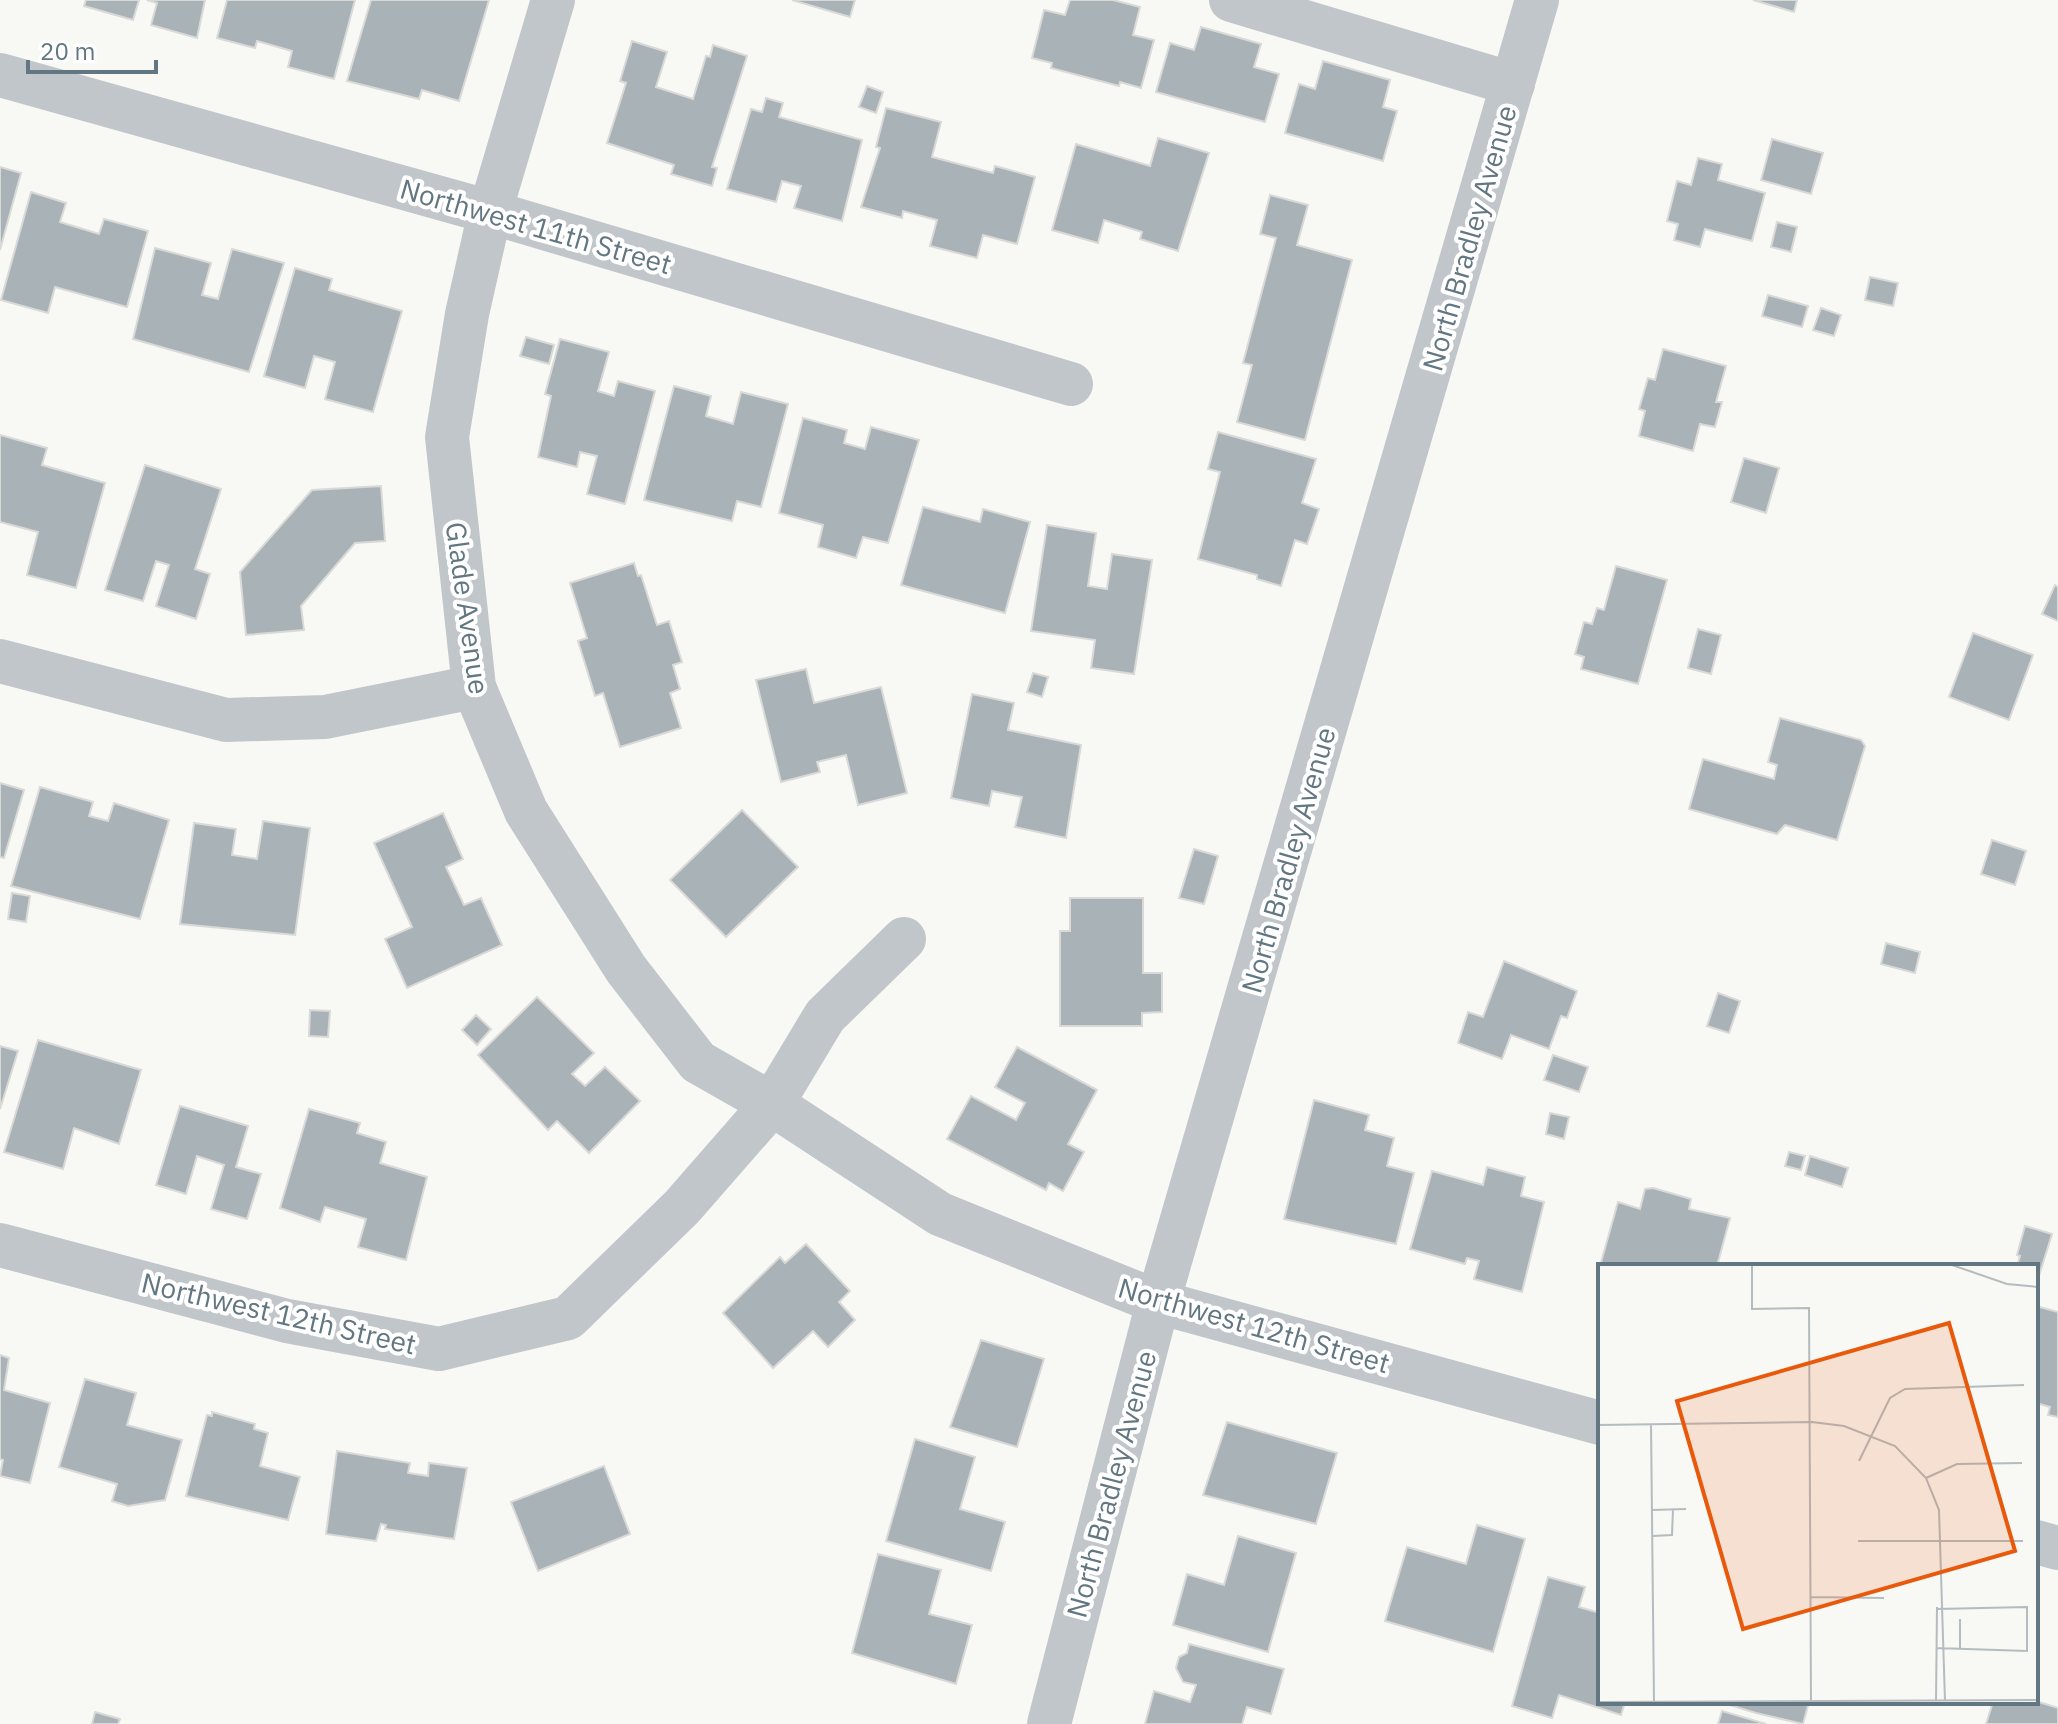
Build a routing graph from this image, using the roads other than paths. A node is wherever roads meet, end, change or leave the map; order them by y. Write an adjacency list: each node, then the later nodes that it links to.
1 (553, 0): 6 (street, Glade Avenue)
2 (1231, 0): 5 (street)
3 (1537, 0): 5 (street, North Bradley Avenue)
4 (0, 75): 6 (street, Northwest 11th Street)
5 (1513, 84): 13 (street, North Bradley Avenue)
6 (490, 212): 7 (street, Northwest 11th Street); 9 (street, Glade Avenue)
7 (1071, 384)
8 (0, 661): 9 (street)
9 (474, 687): 11 (street, Glade Avenue)
10 (904, 939): 11 (street)
11 (772, 1104): 12 (street, Northwest 12th Street); 13 (street, Northwest 12th Street)
12 (0, 1245)
13 (1158, 1302): 14 (street, Northwest 12th Street); 17 (street, North Bradley Avenue)
14 (1598, 1422)
15 (2038, 1543): 16 (street)
16 (2058, 1548)
17 (1049, 1724)

